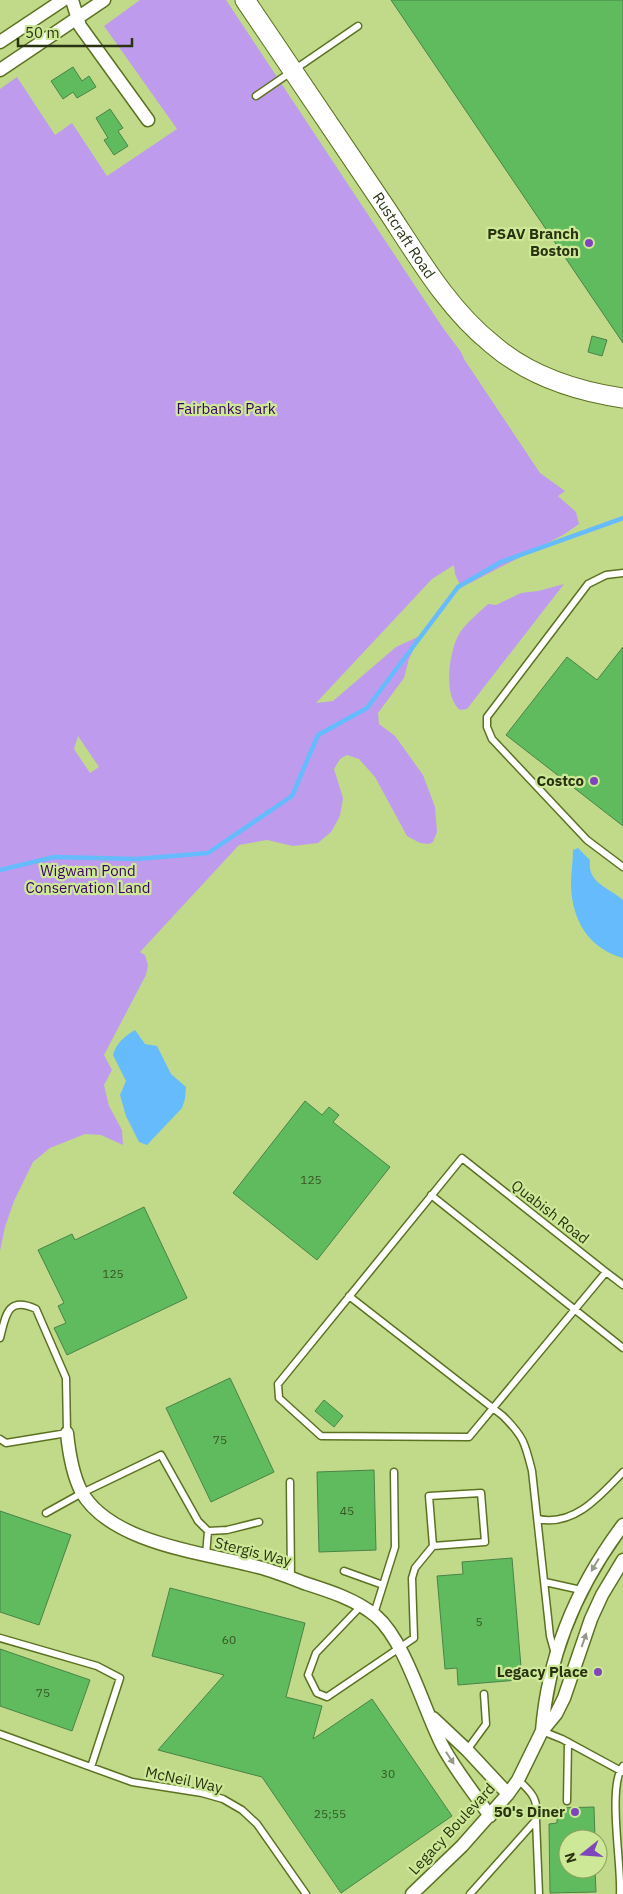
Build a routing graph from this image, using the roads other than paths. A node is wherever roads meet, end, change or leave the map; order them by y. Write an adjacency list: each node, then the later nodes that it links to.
1 (63, 0): 7 (street)
2 (72, 0): 5 (street)
3 (104, 0): 5 (street)
4 (245, 0): 9 (main road, Rustcraft Road)
5 (77, 18): 8 (street); 11 (street)
6 (358, 26): 9 (lane)
7 (0, 42)
8 (0, 70)
9 (292, 70): 10 (lane); 12 (main road, Rustcraft Road)
10 (256, 96)
11 (148, 120)
12 (623, 398)
13 (623, 573): 14 (lane)
14 (623, 867)
15 (431, 1195): 16 (lane, Quabish Road); 18 (lane); 19 (lane)
16 (606, 1272): 17 (lane, Quabish Road); 19 (lane)
17 (623, 1285)
18 (349, 1296): 22 (lane); 22 (lane)
19 (575, 1310): 21 (lane); 22 (lane)
20 (0, 1338): 23 (lane)
21 (623, 1348)
22 (493, 1409): 30 (lane)
23 (67, 1433): 24 (lane); 28 (street, Stergis Way)
24 (0, 1439)
25 (394, 1472): 40 (lane)
26 (623, 1472): 30 (lane)
27 (290, 1482): 38 (lane)
28 (82, 1492): 29 (lane); 33 (lane); 35 (street, Stergis Way)
29 (46, 1513)
30 (538, 1519): 39 (lane)
31 (259, 1522): 33 (lane)
32 (623, 1525): 41 (street, Legacy Boulevard, one-way to 41)
33 (208, 1531): 35 (lane)
34 (433, 1546): 34 (lane); 45 (lane)
35 (206, 1556): 38 (street, Stergis Way)
36 (623, 1560): 49 (street, Legacy Boulevard, one-way to 36)
37 (344, 1571): 40 (lane)
38 (291, 1578): 42 (street, Stergis Way)
39 (545, 1582): 41 (lane); 46 (lane)
40 (383, 1585): 43 (lane)
41 (581, 1590): 46 (street, Legacy Boulevard)
42 (361, 1606): 43 (street, Stergis Way); 45 (lane)
43 (374, 1614): 45 (street, Stergis Way)
44 (0, 1638): 53 (lane)
45 (399, 1647): 48 (street, Stergis Way)
46 (556, 1658): 49 (street, Legacy Boulevard)
47 (484, 1694): 52 (lane)
48 (429, 1714): 52 (street, Stergis Way); 58 (street, Stergis Way, one-way to 58)
49 (542, 1731): 51 (lane); 55 (street, Legacy Boulevard)
50 (0, 1734): 53 (lane, McNeil Way)
51 (568, 1742): 54 (lane); 57 (lane)
52 (467, 1750): 56 (street, Stergis Way)
53 (91, 1767): 60 (lane, McNeil Way)
54 (622, 1769): 64 (lane)
55 (518, 1780): 56 (street, Legacy Boulevard); 59 (lane)
56 (508, 1794): 58 (street, Legacy Boulevard)
57 (567, 1801)
58 (490, 1816): 61 (street, Legacy Boulevard)
59 (536, 1820): 62 (lane); 63 (lane)
60 (306, 1894)
61 (413, 1894)
62 (470, 1894)
63 (539, 1894)
64 (620, 1894)

